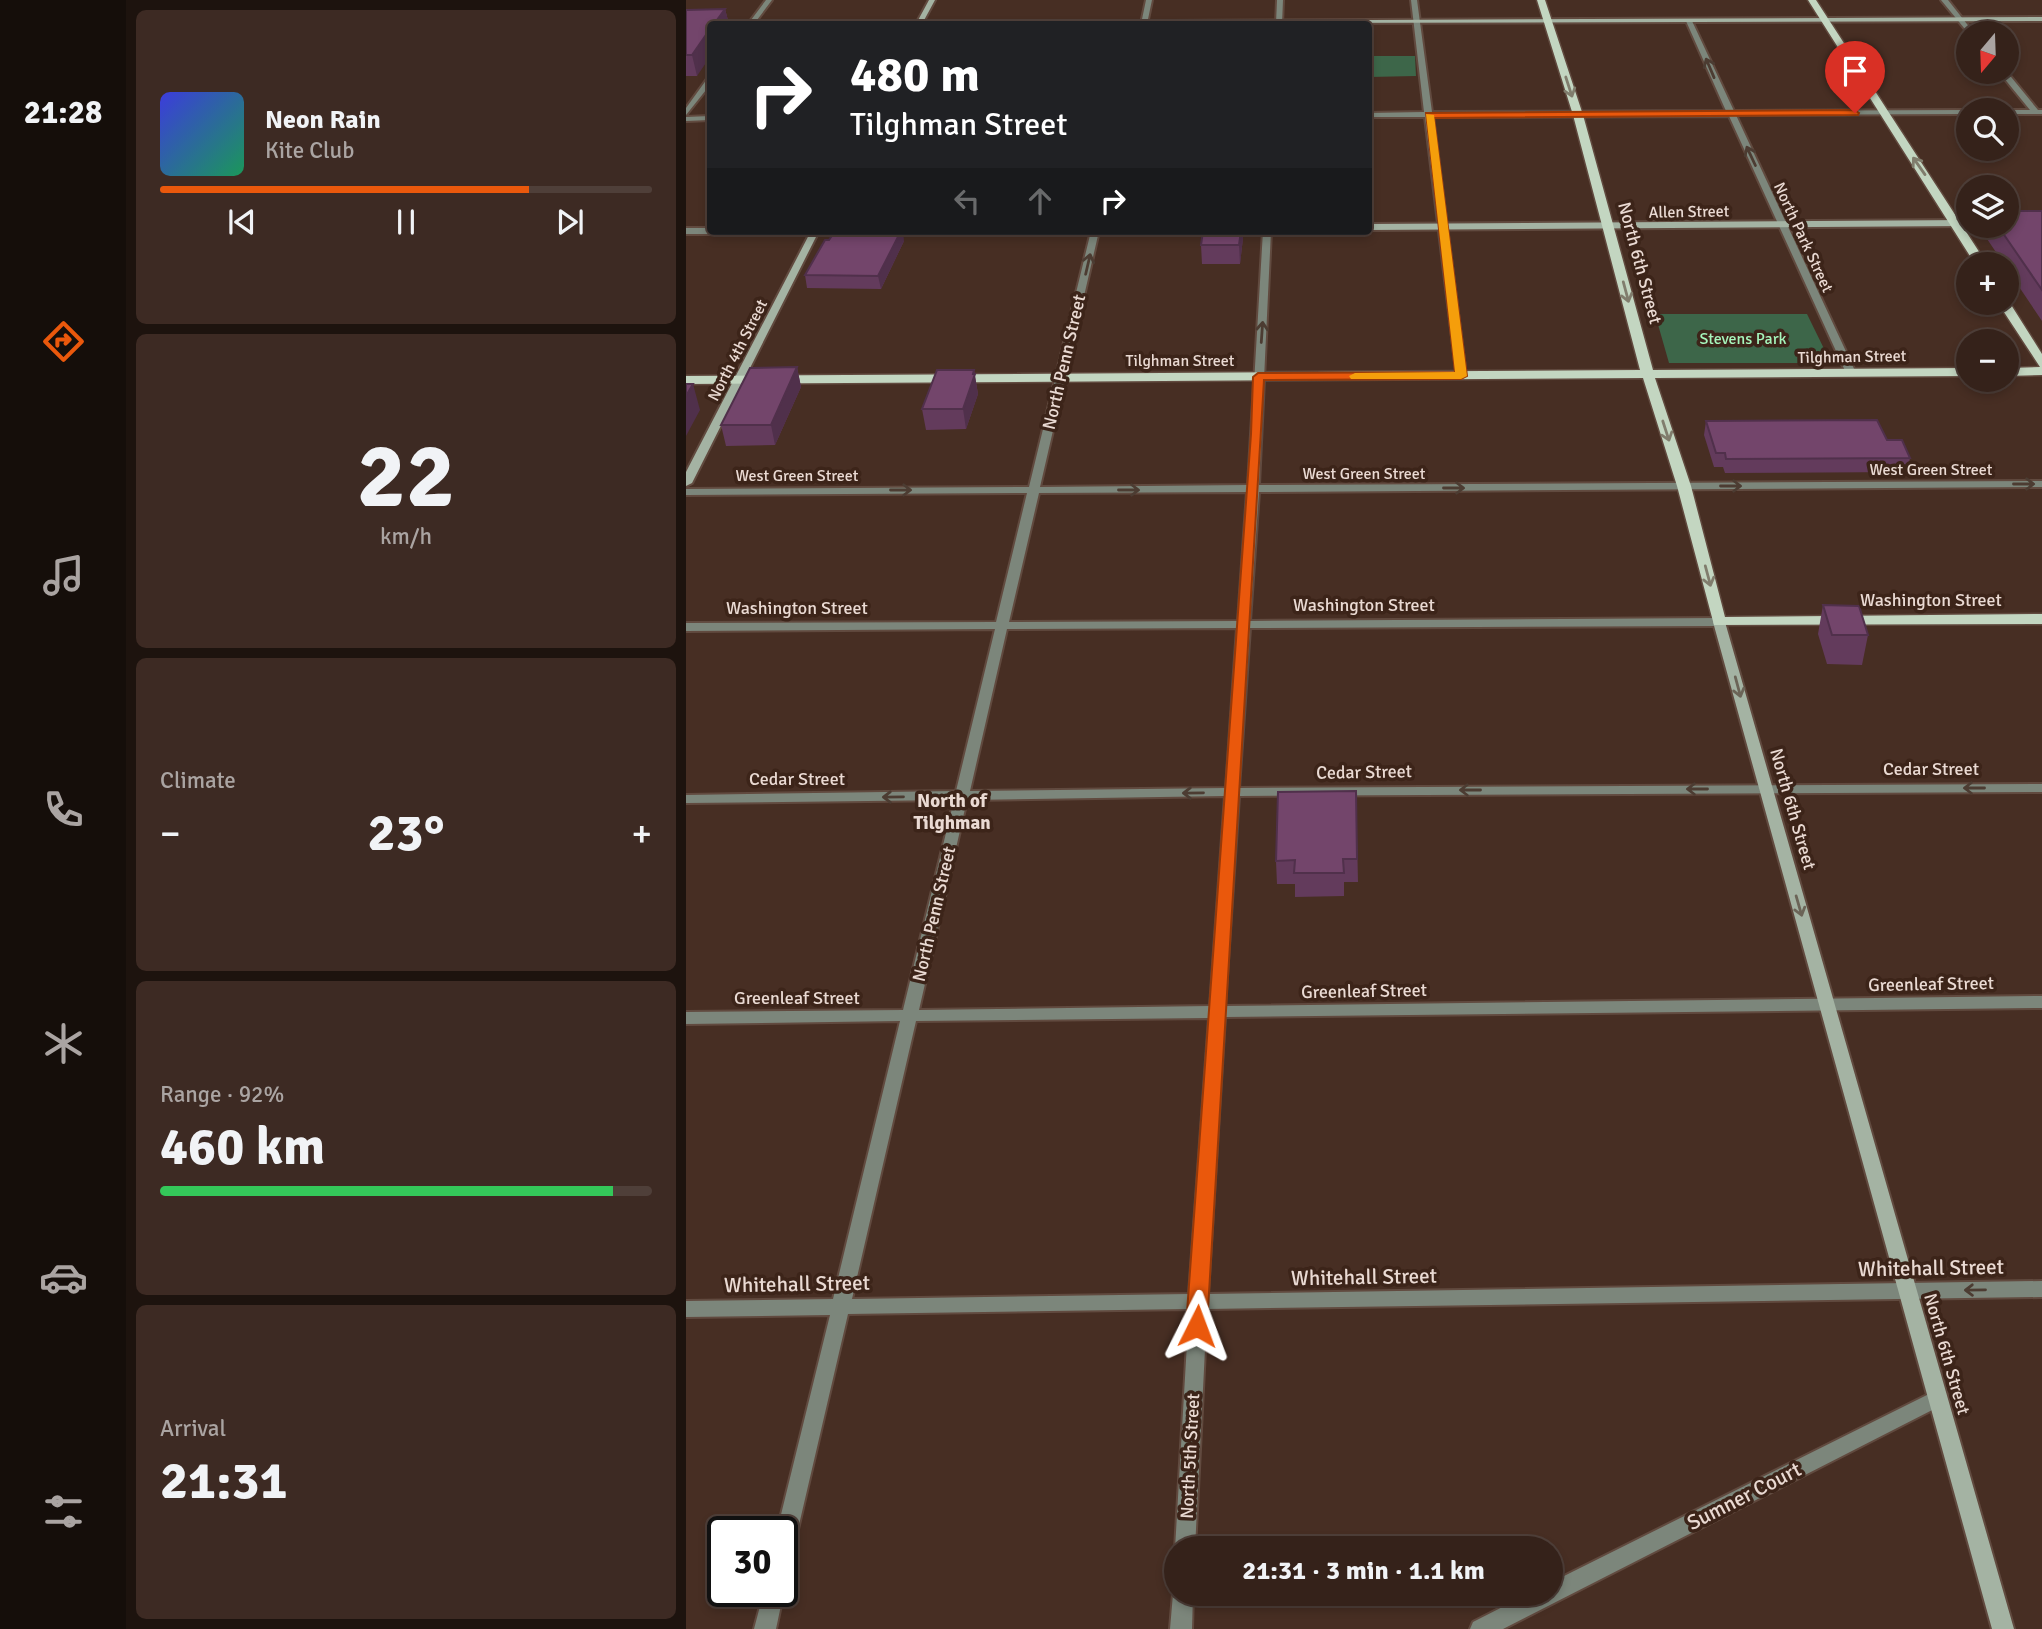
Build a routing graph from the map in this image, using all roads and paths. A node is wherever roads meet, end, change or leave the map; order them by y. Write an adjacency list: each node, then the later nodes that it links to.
1 (769, 0): 11 (street)
2 (932, 0): 12 (street)
3 (1149, 0): 13 (street)
4 (1280, 0): 14 (street)
5 (1414, 0): 17 (street)
6 (1541, 0): 18 (main road, North 6th Street)
7 (1812, 0): 16 (main road)
8 (1944, 0): 10 (street)
9 (2042, 19): 10 (street)
10 (1960, 20): 16 (street)
11 (753, 21)
12 (921, 21)
13 (1145, 21)
14 (1279, 21)
15 (1689, 21): 16 (street); 18 (street); 27 (street, North Park Street, one-way to 15)
16 (1824, 21): 25 (main road)
17 (1417, 22): 18 (street); 19 (street); 29 (street)
18 (1548, 22): 26 (main road, North 6th Street, one-way to 26)
19 (1372, 23)
20 (2014, 84): 24 (street)
21 (707, 85): 30 (street)
22 (1956, 112): 25 (street)
23 (2019, 112): 24 (street)
24 (2039, 112)
25 (1882, 113): 27 (street); 32 (main road, one-way to 25)
26 (1577, 114): 27 (street); 29 (street); 34 (main road, North 6th Street)
27 (1731, 114): 33 (street, North Park Street, one-way to 27)
28 (1372, 115): 29 (street)
29 (1429, 115): 36 (street)
30 (686, 116): 31 (street)
31 (707, 118)
32 (1955, 223): 33 (street, Allen Street); 42 (main road)
33 (1782, 224): 34 (street, Allen Street); 48 (street, North Park Street)
34 (1609, 226): 36 (street, Allen Street); 49 (main road, North 6th Street, one-way to 49)
35 (1372, 227): 36 (street, Allen Street)
36 (1441, 227): 50 (street)
37 (686, 231): 38 (street)
38 (707, 231)
39 (813, 235): 54 (street, North 4th Street)
40 (1094, 235): 52 (street, North Penn Street, one-way to 40)
41 (1267, 235): 51 (street, North 5th Street, one-way to 41)
42 (1973, 252)
43 (2011, 315): 44 (main road)
44 (2042, 364)
45 (2042, 371): 47 (main road)
46 (1956, 372): 48 (main road, Tilghman Street)
47 (2019, 372)
48 (1851, 373): 49 (main road, Tilghman Street)
49 (1648, 375): 50 (main road, Tilghman Street); 57 (main road, North 6th Street, one-way to 57)
50 (1461, 376): 51 (main road, Tilghman Street)
51 (1258, 377): 52 (main road, Tilghman Street); 59 (street, North 5th Street)
52 (1061, 378): 54 (main road, Tilghman Street); 58 (street, North Penn Street)
53 (686, 380): 54 (main road, Tilghman Street)
54 (739, 380): 55 (street, North 4th Street)
55 (686, 483)
56 (2042, 484): 57 (street, West Green Street, one-way to 56)
57 (1684, 486): 59 (street, West Green Street, one-way to 57); 62 (main road, North 6th Street, one-way to 62)
58 (1034, 489): 59 (street, West Green Street, one-way to 59); 60 (street, West Green Street, one-way to 58); 65 (street, North Penn Street)
59 (1253, 489): 63 (street, North 5th Street)
60 (686, 492)
61 (2042, 619): 62 (main road, Washington Street)
62 (1720, 622): 63 (street, Washington Street); 67 (street, North 6th Street, one-way to 67)
63 (1242, 625): 65 (street, Washington Street); 68 (street, North 5th Street)
64 (686, 627): 65 (street, Washington Street)
65 (1002, 627): 69 (street, North Penn Street)
66 (2042, 788): 67 (street, Cedar Street, one-way to 67)
67 (1766, 789): 68 (street, Cedar Street, one-way to 68); 72 (street, North 6th Street, one-way to 72)
68 (1232, 793): 69 (street, Cedar Street, one-way to 69); 73 (street, North 5th Street)
69 (962, 796): 70 (street, Cedar Street, one-way to 70); 74 (street, North Penn Street)
70 (686, 799)
71 (2042, 1002): 72 (street, Greenleaf Street)
72 (1826, 1005): 73 (street, Greenleaf Street); 77 (street, North 6th Street)
73 (1218, 1012): 74 (street, Greenleaf Street); 78 (street, North 5th Street)
74 (910, 1017): 75 (street, Greenleaf Street); 79 (street, North Penn Street)
75 (686, 1018)
76 (2042, 1289): 77 (street, Whitehall Street, one-way to 77)
77 (1907, 1292): 78 (street, Whitehall Street); 81 (street, North 6th Street)
78 (1198, 1301): 79 (street, Whitehall Street); 83 (street, North 5th Street)
79 (841, 1307): 80 (street, Whitehall Street); 82 (street, North Penn Street)
80 (686, 1309)
81 (1937, 1398): 84 (street, Sumner Court); 91 (street, North 6th Street)
82 (791, 1516)
83 (1186, 1536)
84 (1563, 1587)
85 (1182, 1606): 89 (street)
86 (1526, 1606): 90 (street, Sumner Court)
87 (770, 1607): 88 (street)
88 (765, 1629)
89 (1181, 1629)
90 (1481, 1629)
91 (2004, 1629)

